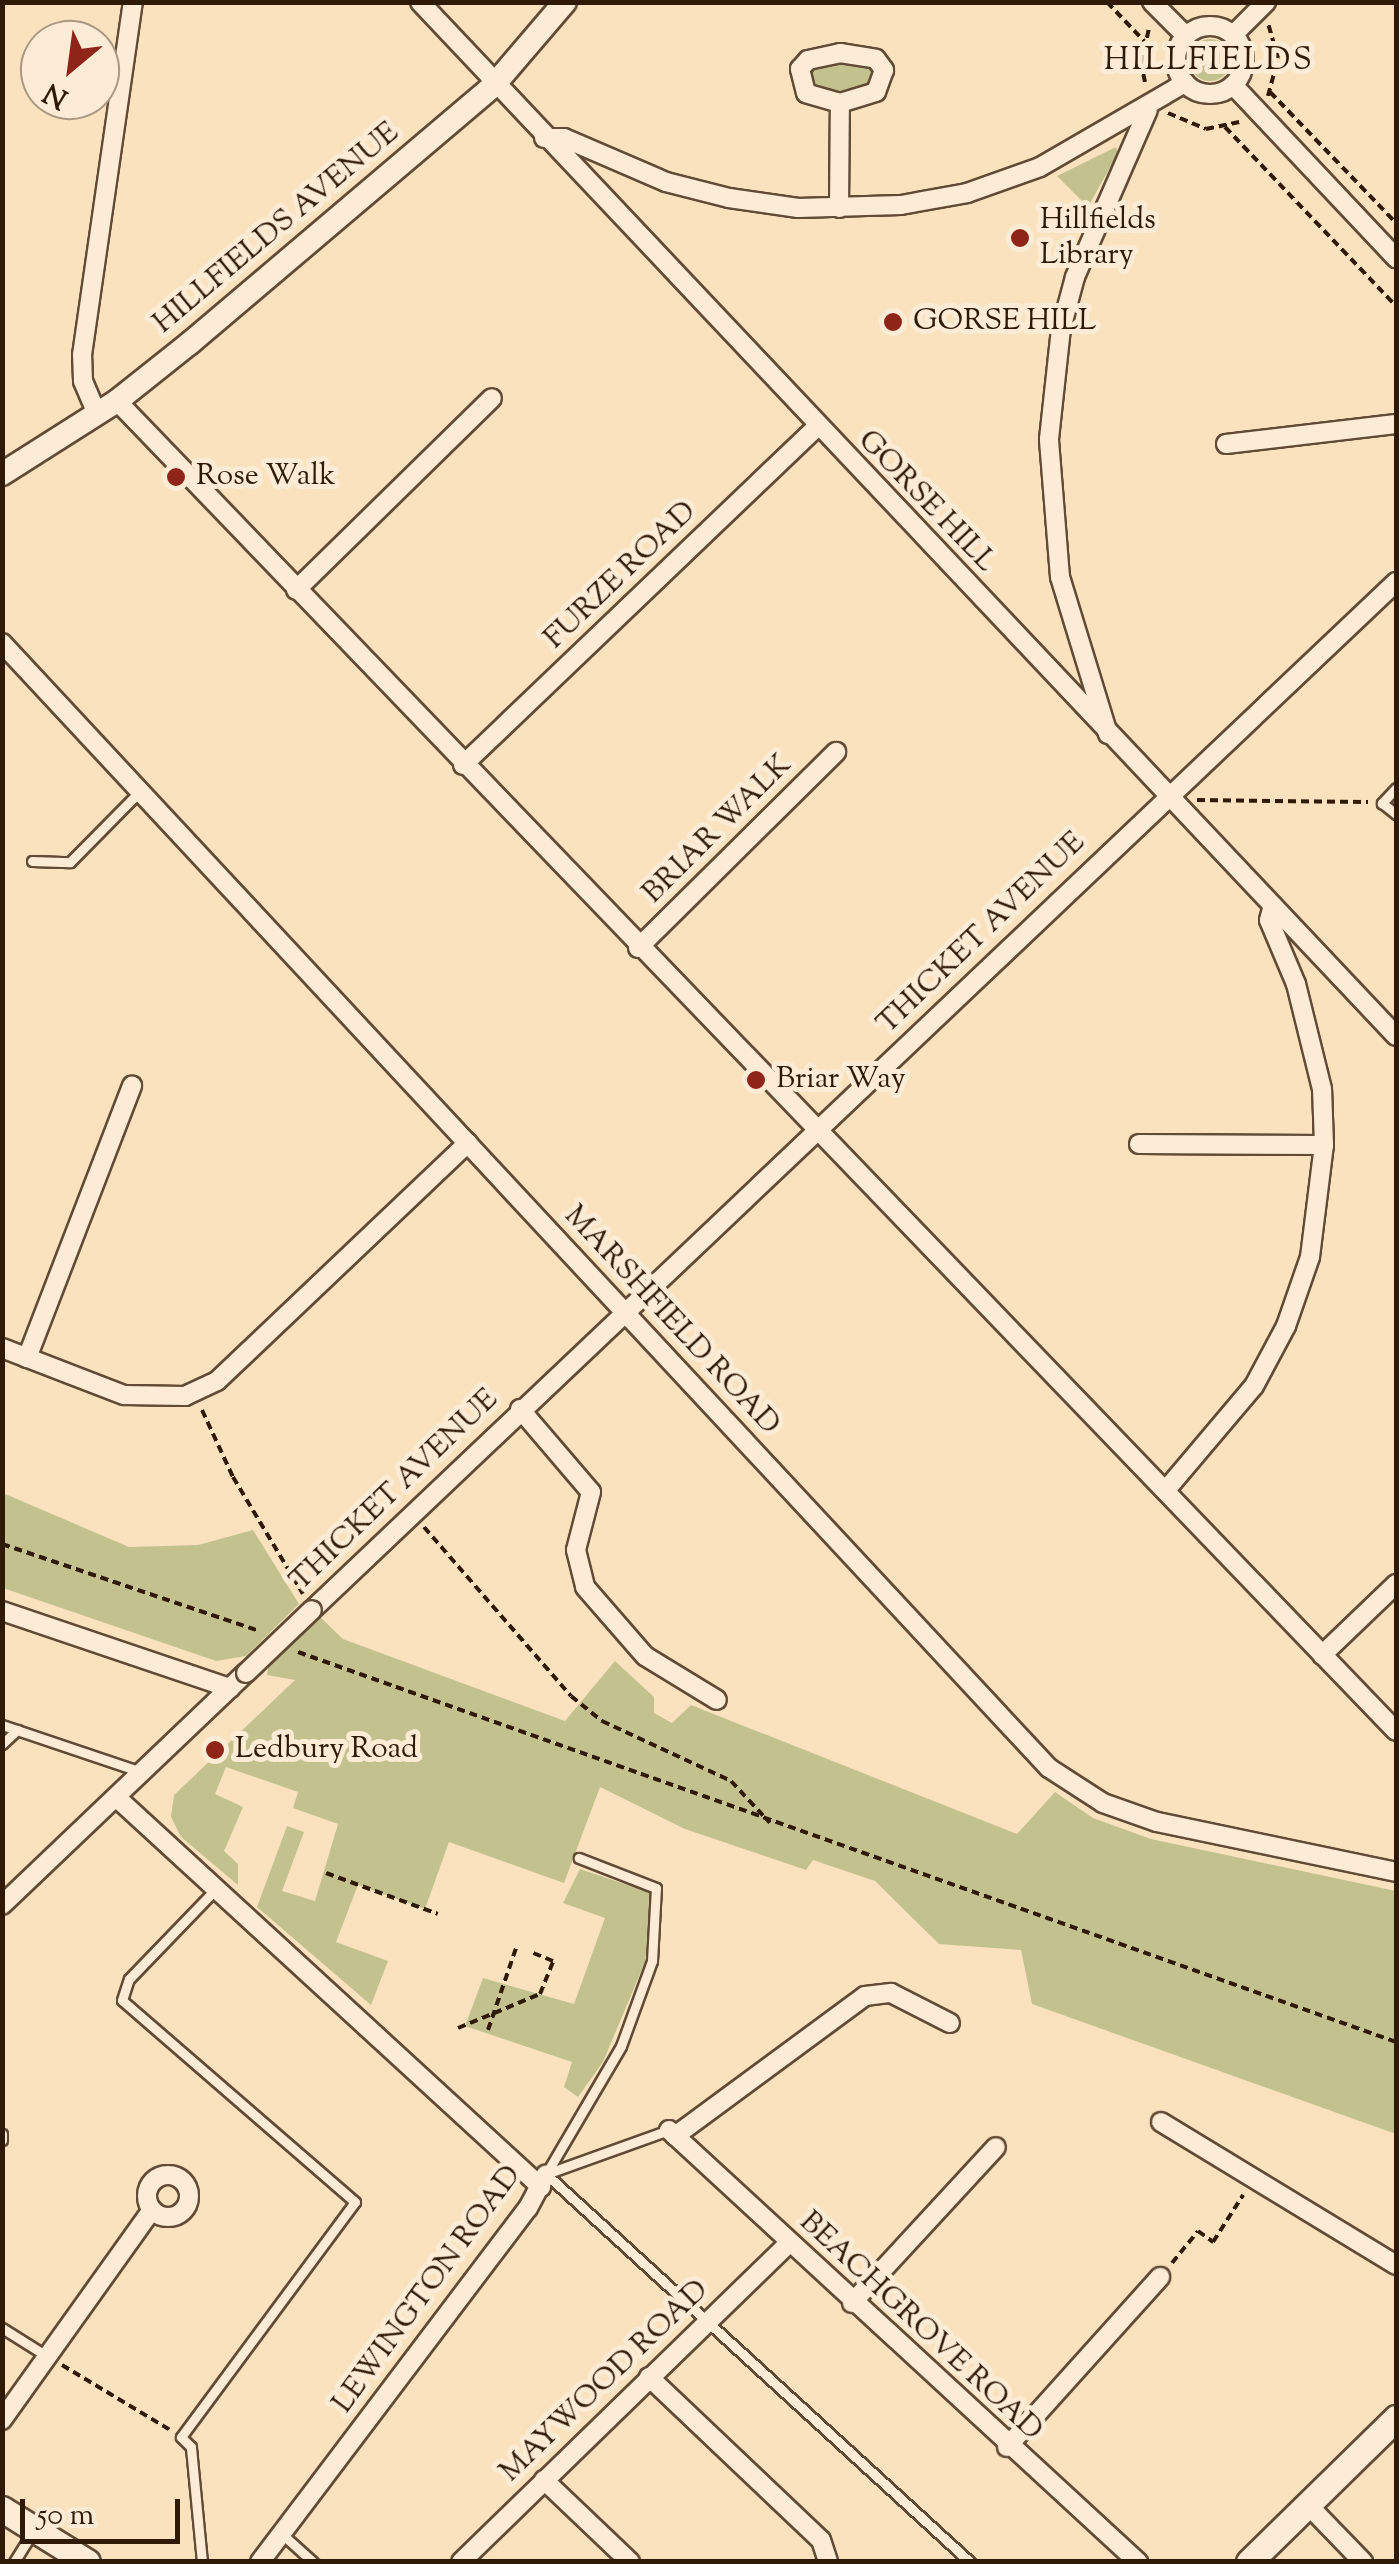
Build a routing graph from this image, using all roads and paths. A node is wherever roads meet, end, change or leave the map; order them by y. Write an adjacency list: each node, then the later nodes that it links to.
1 (132, 2): 25 (street)
2 (420, 2): 12 (street, GORSE HILL)
3 (565, 2): 12 (street, HILLFIELDS AVENUE)
4 (1107, 2): 9 (path)
5 (1266, 2): 7 (street)
6 (1157, 7): 8 (street); 9 (path)
7 (1233, 35): 8 (street); 13 (street)
8 (1186, 36): 10 (street)
9 (1144, 41): 11 (path)
10 (1184, 82): 13 (street); 16 (street)
11 (1146, 84)
12 (494, 85): 18 (street, GORSE HILL); 24 (street, HILLFIELDS AVENUE)
13 (1233, 85): 21 (street)
14 (1270, 92): 20 (path)
15 (840, 103): 19 (street)
16 (1148, 110): 19 (street); 33 (street)
17 (1225, 127): 22 (path)
18 (544, 138): 19 (street); 27 (street, GORSE HILL)
19 (839, 208)
20 (1396, 224)
21 (1396, 258)
22 (1396, 306)
23 (492, 398): 31 (street)
24 (117, 401): 25 (street, HILLFIELDS AVENUE); 31 (street)
25 (97, 414): 29 (street, HILLFIELDS AVENUE)
26 (1396, 424): 28 (street)
27 (817, 428): 33 (street, GORSE HILL); 35 (street, FURZE ROAD)
28 (1226, 444)
29 (2, 474)
30 (1396, 582): 38 (street, THICKET AVENUE)
31 (296, 590): 35 (street)
32 (2, 643): 37 (street, MARSHFIELD ROAD)
33 (1108, 734): 38 (street, GORSE HILL)
34 (836, 752): 43 (street, BRIAR WALK)
35 (463, 764): 43 (street)
36 (1396, 788): 39 (lane)
37 (140, 792): 41 (lane); 47 (street, MARSHFIELD ROAD)
38 (1168, 799): 39 (path); 42 (street, GORSE HILL); 46 (street, THICKET AVENUE)
39 (1382, 803): 40 (lane)
40 (1396, 814)
41 (32, 861)
42 (1272, 909): 44 (street, GORSE HILL); 49 (street)
43 (638, 948): 46 (street)
44 (1396, 1036)
45 (132, 1086): 52 (street)
46 (816, 1132): 50 (street, THICKET AVENUE); 55 (street)
47 (468, 1143): 50 (street, MARSHFIELD ROAD); 53 (street)
48 (1139, 1144): 49 (street)
49 (1324, 1145): 55 (street)
50 (626, 1314): 54 (street, THICKET AVENUE); 74 (street, MARSHFIELD ROAD)
51 (2, 1348): 52 (street)
52 (28, 1358): 53 (street)
53 (194, 1392): 59 (path)
54 (520, 1408): 56 (street, THICKET AVENUE); 65 (street)
55 (1166, 1490): 63 (street)
56 (412, 1512): 59 (street, THICKET AVENUE); 72 (path)
57 (2, 1544): 61 (path)
58 (1396, 1584): 63 (street)
59 (312, 1610): 64 (street, THICKET AVENUE, bridge)
60 (2, 1611): 64 (street)
61 (276, 1640)
62 (293, 1650): 72 (path)
63 (1322, 1656): 68 (street)
64 (224, 1694): 70 (street, THICKET AVENUE)
65 (718, 1700)
66 (2, 1726): 67 (lane)
67 (17, 1730): 69 (lane); 70 (lane)
68 (1396, 1732)
69 (2, 1744)
70 (142, 1772): 71 (street, THICKET AVENUE)
71 (116, 1797): 76 (street); 77 (street, THICKET AVENUE)
72 (770, 1823): 85 (path)
73 (580, 1858): 90 (lane, LEWINGTON ROAD)
74 (1396, 1872)
75 (326, 1873): 78 (path)
76 (214, 1891): 90 (street); 102 (lane)
77 (2, 1905)
78 (438, 1914)
79 (516, 1948): 81 (path)
80 (533, 1954): 81 (path)
81 (493, 2015): 83 (path); 84 (path)
82 (950, 2023): 87 (street)
83 (458, 2028)
84 (488, 2030)
85 (1396, 2042)
86 (1160, 2122): 89 (street)
87 (672, 2133): 90 (lane); 92 (street, BEACHGROVE ROAD)
88 (996, 2147): 95 (street)
89 (1254, 2178): 93 (street); 94 (path)
90 (543, 2180): 96 (lane); 108 (street, LEWINGTON ROAD)
91 (152, 2210): 98 (street)
92 (789, 2243): 95 (street, BEACHGROVE ROAD); 96 (street, MAYWOOD ROAD)
93 (1396, 2265)
94 (1160, 2277): 103 (street)
95 (852, 2303): 103 (street, BEACHGROVE ROAD)
96 (706, 2321): 99 (street, MAYWOOD ROAD); 117 (lane)
97 (2, 2328): 98 (lane)
98 (45, 2355): 101 (street); 102 (path)
99 (649, 2377): 104 (street, MAYWOOD ROAD); 116 (street)
100 (1396, 2418): 105 (main road)
101 (2, 2420)
102 (181, 2436): 111 (lane)
103 (1007, 2447): 118 (street, BEACHGROVE ROAD)
104 (544, 2480): 114 (street, MAYWOOD ROAD); 115 (street)
105 (1309, 2506): 119 (main road); 120 (street)
106 (2, 2508): 107 (main road)
107 (34, 2528): 109 (lane); 110 (main road)
108 (282, 2534): 112 (street, LEWINGTON ROAD); 113 (lane)
109 (14, 2562)
110 (87, 2562)
111 (202, 2562)
112 (260, 2562)
113 (312, 2562)
114 (461, 2562)
115 (630, 2562)
116 (828, 2562)
117 (970, 2562)
118 (1138, 2562)
119 (1250, 2562)
120 (1363, 2562)

